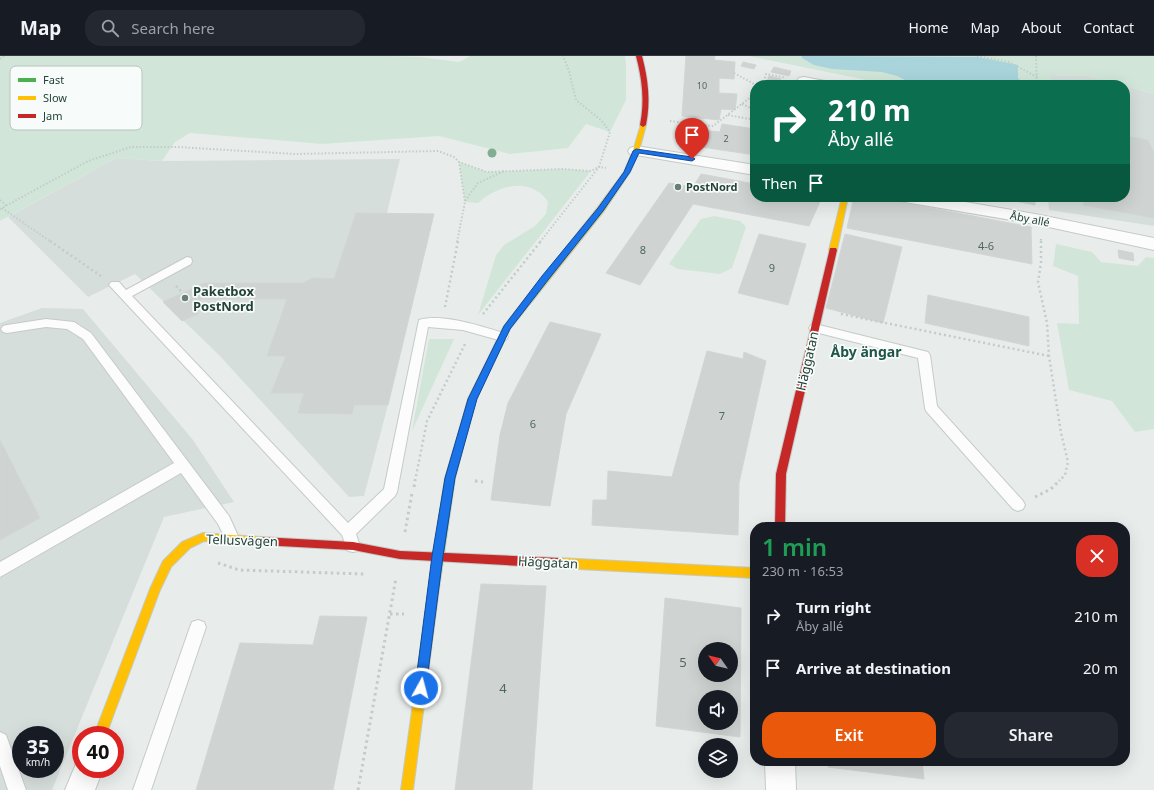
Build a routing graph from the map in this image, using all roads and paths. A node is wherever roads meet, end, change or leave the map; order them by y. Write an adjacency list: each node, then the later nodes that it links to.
1 (4, 56): 6 (path)
2 (563, 56): 25 (path)
3 (639, 56): 22 (street)
4 (977, 56): 10 (path)
5 (1036, 56): 10 (path)
6 (0, 59)
7 (734, 73): 13 (path)
8 (762, 73): 9 (path)
9 (766, 74): 11 (path); 12 (path)
10 (1037, 77)
11 (764, 80)
12 (799, 80)
13 (750, 82)
14 (750, 98): 15 (path)
15 (742, 104): 16 (path); 17 (path)
16 (750, 108)
17 (728, 115): 18 (path); 20 (path)
18 (750, 119)
19 (670, 121): 20 (path)
20 (692, 124): 21 (path)
21 (685, 145)
22 (636, 151): 24 (street); 43 (street)
23 (459, 162): 25 (path); 27 (path); 30 (path)
24 (750, 169)
25 (506, 170): 27 (path)
26 (0, 200): 30 (path)
27 (464, 202): 40 (path)
28 (844, 202): 39 (street, Häggatan)
29 (934, 202): 32 (street, Åby allé)
30 (7, 206): 31 (path)
31 (1, 209): 35 (path)
32 (1040, 220): 33 (street, Åby allé); 44 (path)
33 (1154, 244)
34 (187, 261): 38 (lane)
35 (115, 285): 38 (lane)
36 (179, 289): 37 (path)
37 (183, 293)
38 (125, 295): 48 (lane)
39 (819, 310): 41 (street, Häggatan); 44 (path)
40 (442, 323): 43 (lane); 48 (lane)
41 (815, 328): 46 (lane); 47 (street, Häggatan)
42 (7, 329): 45 (lane)
43 (502, 337): 52 (street)
44 (1049, 356): 46 (path)
45 (183, 465): 49 (lane); 53 (lane)
46 (1018, 505)
47 (780, 522)
48 (348, 532): 50 (lane)
49 (232, 538): 50 (street, Tellusvägen); 51 (street, Tellusvägen)
50 (353, 546): 52 (street, Tellusvägen)
51 (179, 552): 55 (path); 59 (street, Tellusvägen)
52 (438, 556): 54 (street, Häggatan); 66 (street)
53 (0, 570)
54 (750, 573)
55 (365, 574)
56 (388, 575): 57 (path)
57 (396, 576)
58 (198, 627): 65 (lane)
59 (103, 726)
60 (0, 740): 63 (lane)
61 (780, 766): 67 (street)
62 (85, 778): 64 (street)
63 (17, 790)
64 (80, 790)
65 (142, 790)
66 (407, 790)
67 (781, 790)

